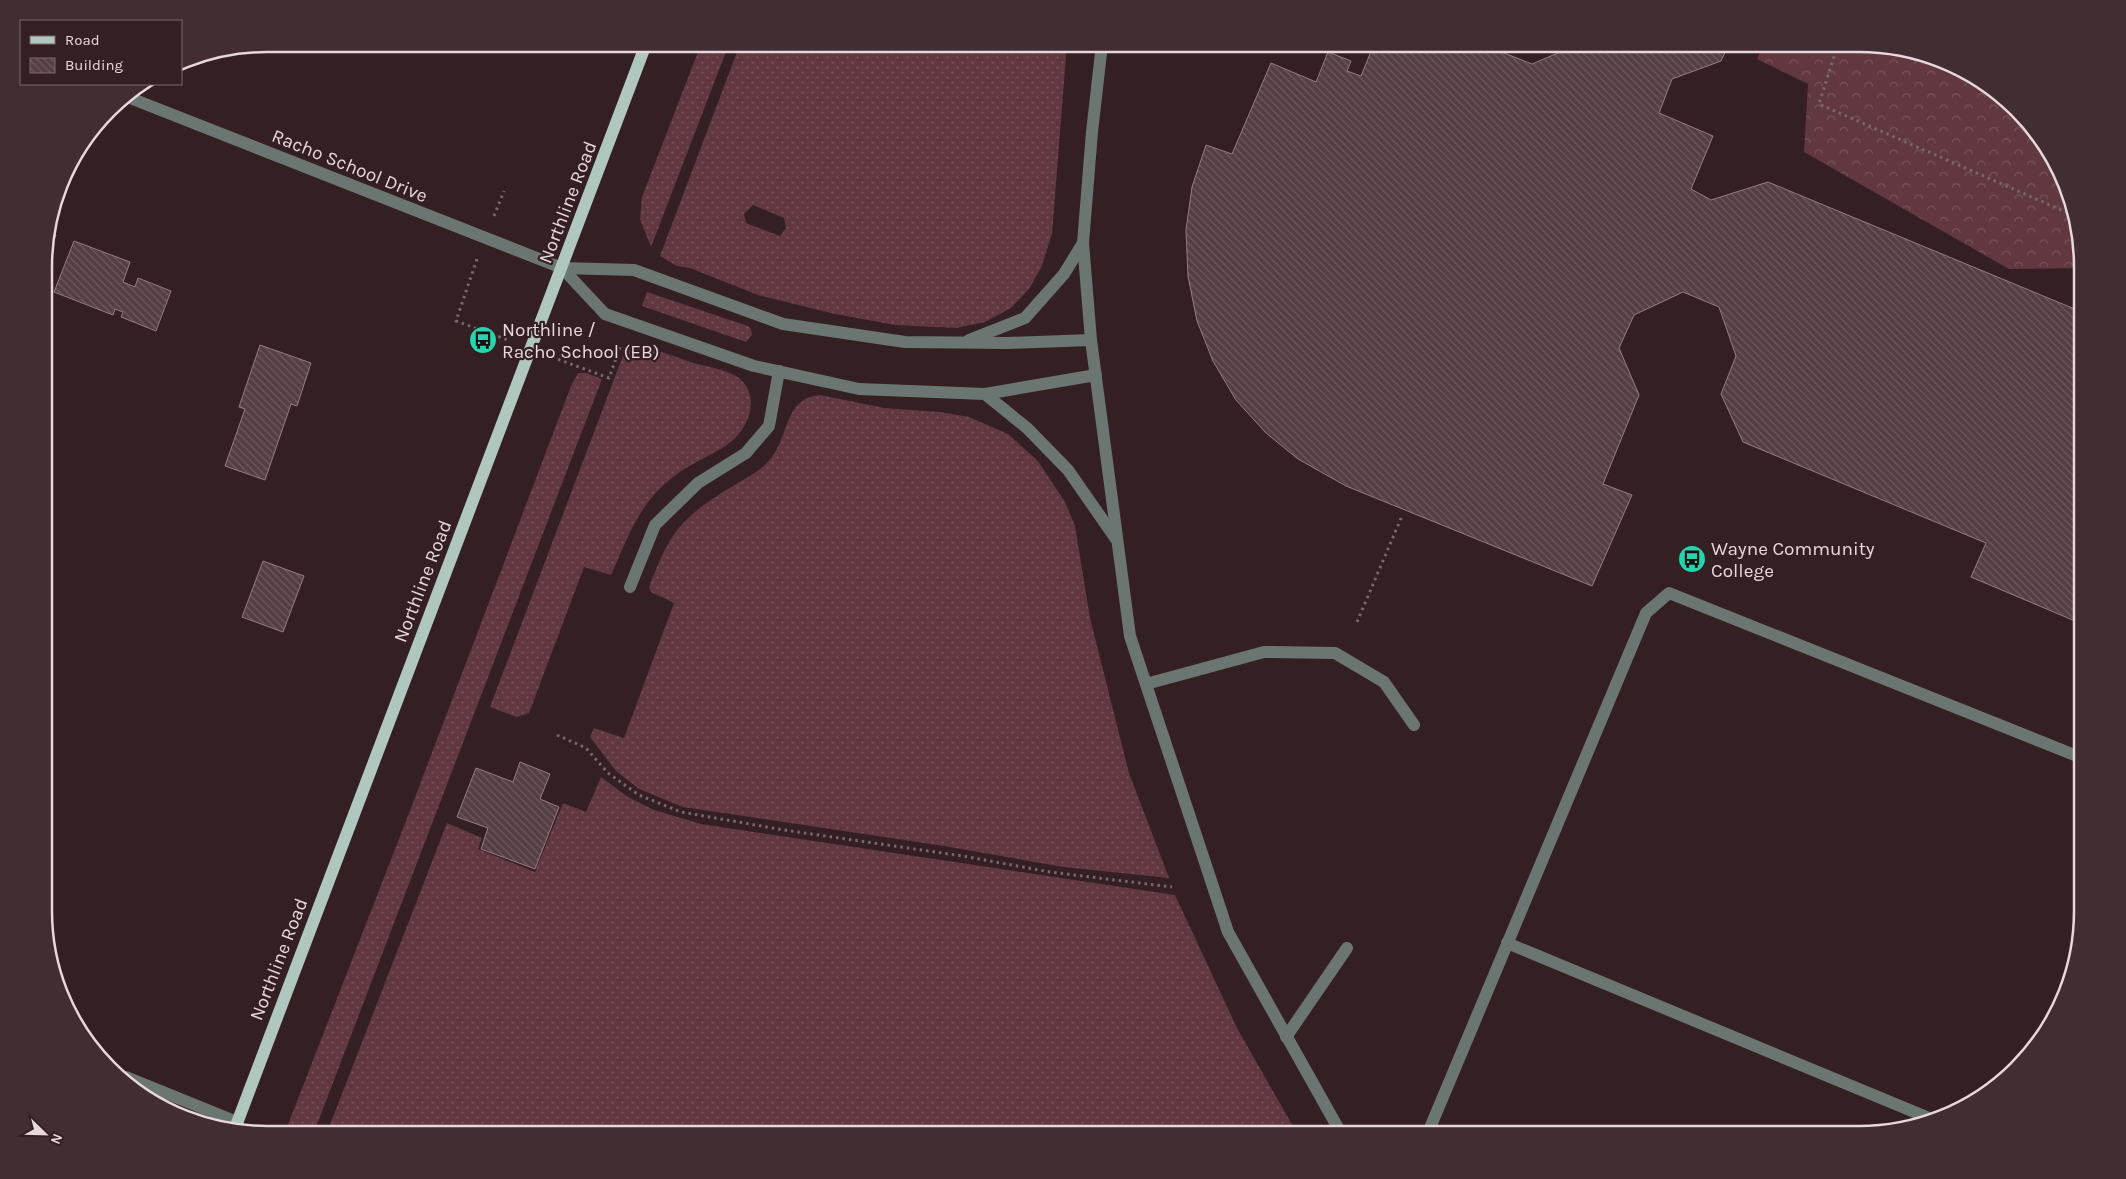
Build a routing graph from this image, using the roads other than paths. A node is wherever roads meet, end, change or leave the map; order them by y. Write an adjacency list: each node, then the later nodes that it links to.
1 (643, 52): 5 (main road, Northline Road)
2 (1101, 52): 4 (street)
3 (134, 100): 5 (street, Racho School Drive)
4 (1083, 244): 6 (street); 7 (street)
5 (562, 268): 7 (street); 8 (street); 22 (main road, Northline Road)
6 (1091, 340): 7 (street); 9 (street)
7 (963, 342)
8 (779, 371): 10 (street); 12 (street)
9 (1096, 375): 10 (street); 11 (street)
10 (985, 394): 11 (street)
11 (1117, 541): 13 (street)
12 (630, 587)
13 (1146, 684): 14 (street); 18 (street)
14 (1414, 725)
15 (2074, 755): 16 (street)
16 (1507, 943): 20 (street); 24 (street)
17 (1348, 948): 18 (street)
18 (1286, 1036): 23 (street)
19 (137, 1082): 21 (street)
20 (1924, 1116)
21 (227, 1122)
22 (236, 1124)
23 (1337, 1126)
24 (1431, 1126)

